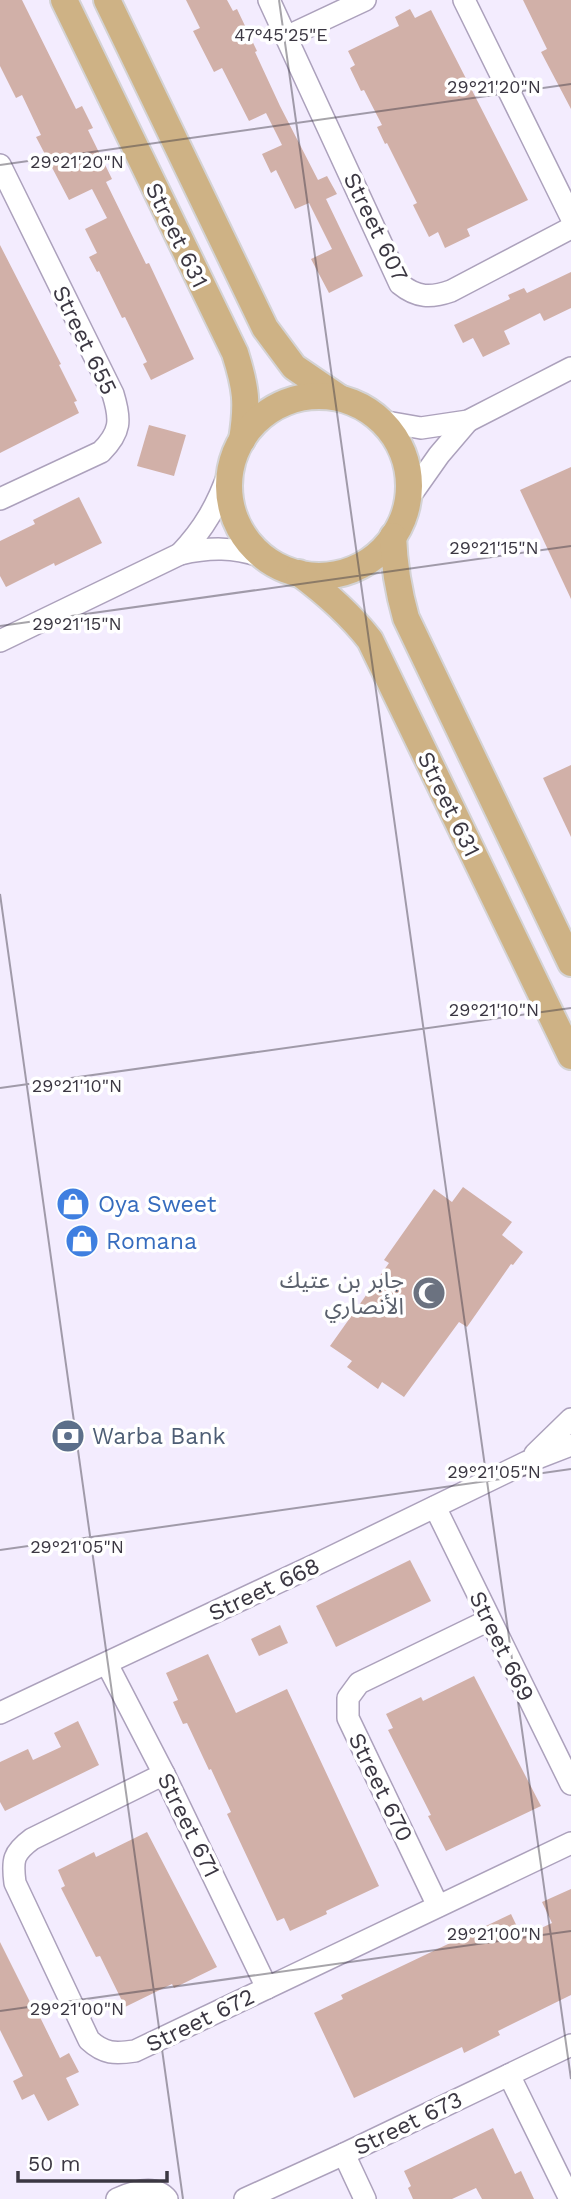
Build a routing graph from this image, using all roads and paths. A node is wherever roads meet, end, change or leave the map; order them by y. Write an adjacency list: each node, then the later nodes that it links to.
1 (64, 0): 14 (main road, Street 631)
2 (107, 0): 11 (main road, Street 631)
3 (269, 0): 6 (street, Street 607)
4 (365, 0): 6 (street)
5 (464, 0): 8 (street)
6 (286, 37): 9 (street, Street 607)
7 (1, 167): 16 (street, Street 655)
8 (571, 217)
9 (571, 228)
10 (571, 369): 13 (street)
11 (339, 398): 12 (main road); 14 (main road)
12 (381, 421): 13 (street); 17 (main road)
13 (468, 421): 17 (street)
14 (242, 440): 15 (main road)
15 (229, 472): 19 (street); 20 (main road)
16 (0, 499)
17 (408, 499): 18 (main road)
18 (393, 536): 21 (main road); 23 (main road, Street 631)
19 (180, 554): 20 (street); 22 (street)
20 (263, 557): 21 (main road)
21 (299, 573): 24 (main road, Street 631)
22 (0, 641)
23 (571, 963)
24 (571, 1056)
25 (571, 1419): 27 (street, Street 668)
26 (571, 1445): 27 (street, Street 668)
27 (527, 1462): 28 (street, Street 668)
28 (435, 1507): 29 (street, Street 669); 30 (street, Street 668)
29 (489, 1620): 33 (street, Street 669); 35 (street, Street 670)
30 (107, 1664): 31 (street, Street 668); 32 (street, Street 671)
31 (0, 1713)
32 (164, 1774): 36 (street, Street 671); 36 (street, Street 672)
33 (571, 1784)
34 (571, 1843): 35 (street, Street 672)
35 (439, 1906): 36 (street, Street 672)
36 (267, 1988)
37 (571, 2045): 38 (street, Street 673)
38 (509, 2075): 39 (street, Street 673); 44 (street)
39 (344, 2154): 42 (street, Street 673); 43 (street)
40 (117, 2199): 41 (street)
41 (167, 2199)
42 (245, 2199)
43 (365, 2199)
44 (570, 2199)

